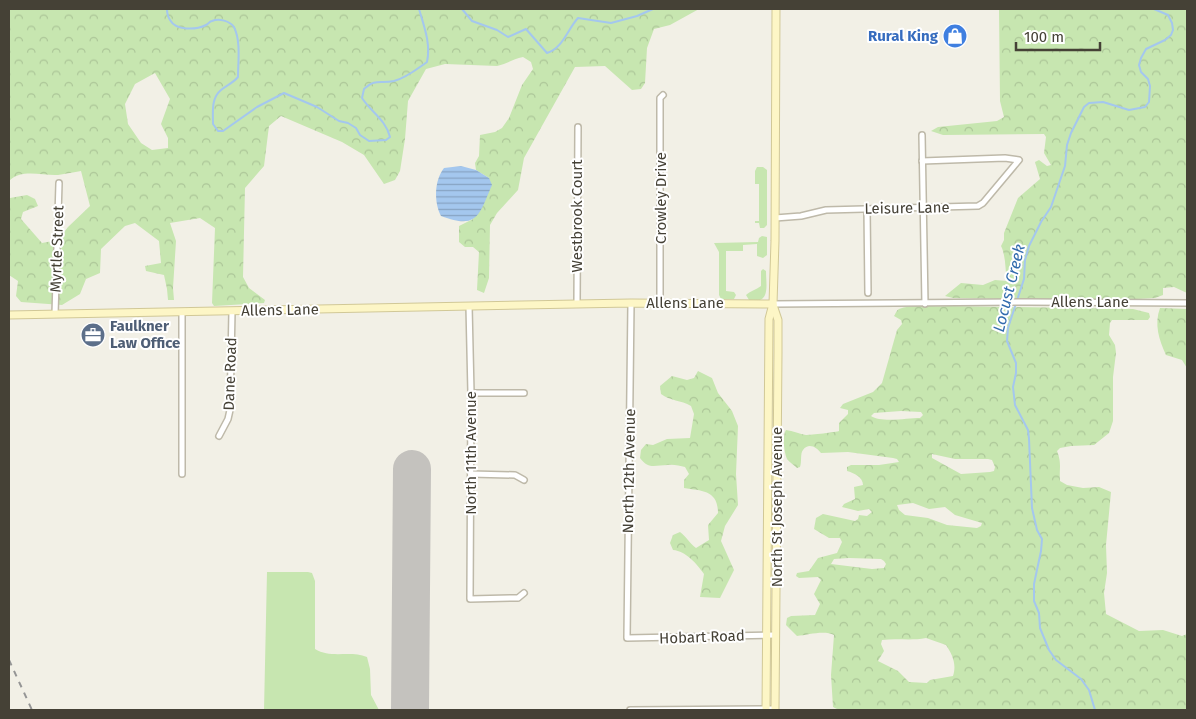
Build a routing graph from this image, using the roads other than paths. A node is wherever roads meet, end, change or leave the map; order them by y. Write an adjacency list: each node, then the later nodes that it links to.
1 (776, 9): 9 (main road, North St Joseph Avenue)
2 (663, 95): 12 (street, Crowley Drive)
3 (578, 127): 14 (street, Westbrook Court)
4 (922, 135): 5 (street)
5 (922, 161): 7 (street); 7 (street, Leisure Lane)
6 (59, 183): 20 (street, Myrtle Street)
7 (923, 208): 8 (street, Leisure Lane); 16 (street)
8 (867, 209): 9 (street, Leisure Lane); 10 (street)
9 (775, 218): 15 (main road, North St Joseph Avenue)
10 (868, 292)
11 (631, 303): 12 (main road, Allens Lane); 14 (main road, Allens Lane); 31 (street, North 12th Avenue)
12 (660, 303): 15 (main road, Allens Lane)
13 (1187, 303): 16 (street, Allens Lane)
14 (577, 304): 17 (main road, Allens Lane)
15 (773, 304): 16 (street, Allens Lane); 29 (main road, North St Joseph Avenue); 30 (main road, North St Joseph Avenue)
16 (925, 304)
17 (469, 306): 18 (main road, Allens Lane); 22 (street, North 11th Avenue)
18 (232, 311): 19 (main road, Allens Lane); 24 (street, Dane Road)
19 (182, 312): 20 (main road, Allens Lane); 25 (street)
20 (55, 314): 21 (main road, Allens Lane)
21 (9, 315)
22 (471, 393): 23 (street); 26 (street, North 11th Avenue)
23 (524, 393)
24 (219, 436)
25 (182, 474)
26 (471, 474): 27 (street); 28 (street, North 11th Avenue)
27 (524, 480)
28 (524, 593)
29 (766, 635): 30 (street, Hobart Road); 31 (street, Hobart Road); 32 (main road, North St Joseph Avenue)
30 (776, 635): 33 (main road, North St Joseph Avenue)
31 (628, 638)
32 (766, 709): 33 (street); 34 (street)
33 (775, 709)
34 (630, 710)

